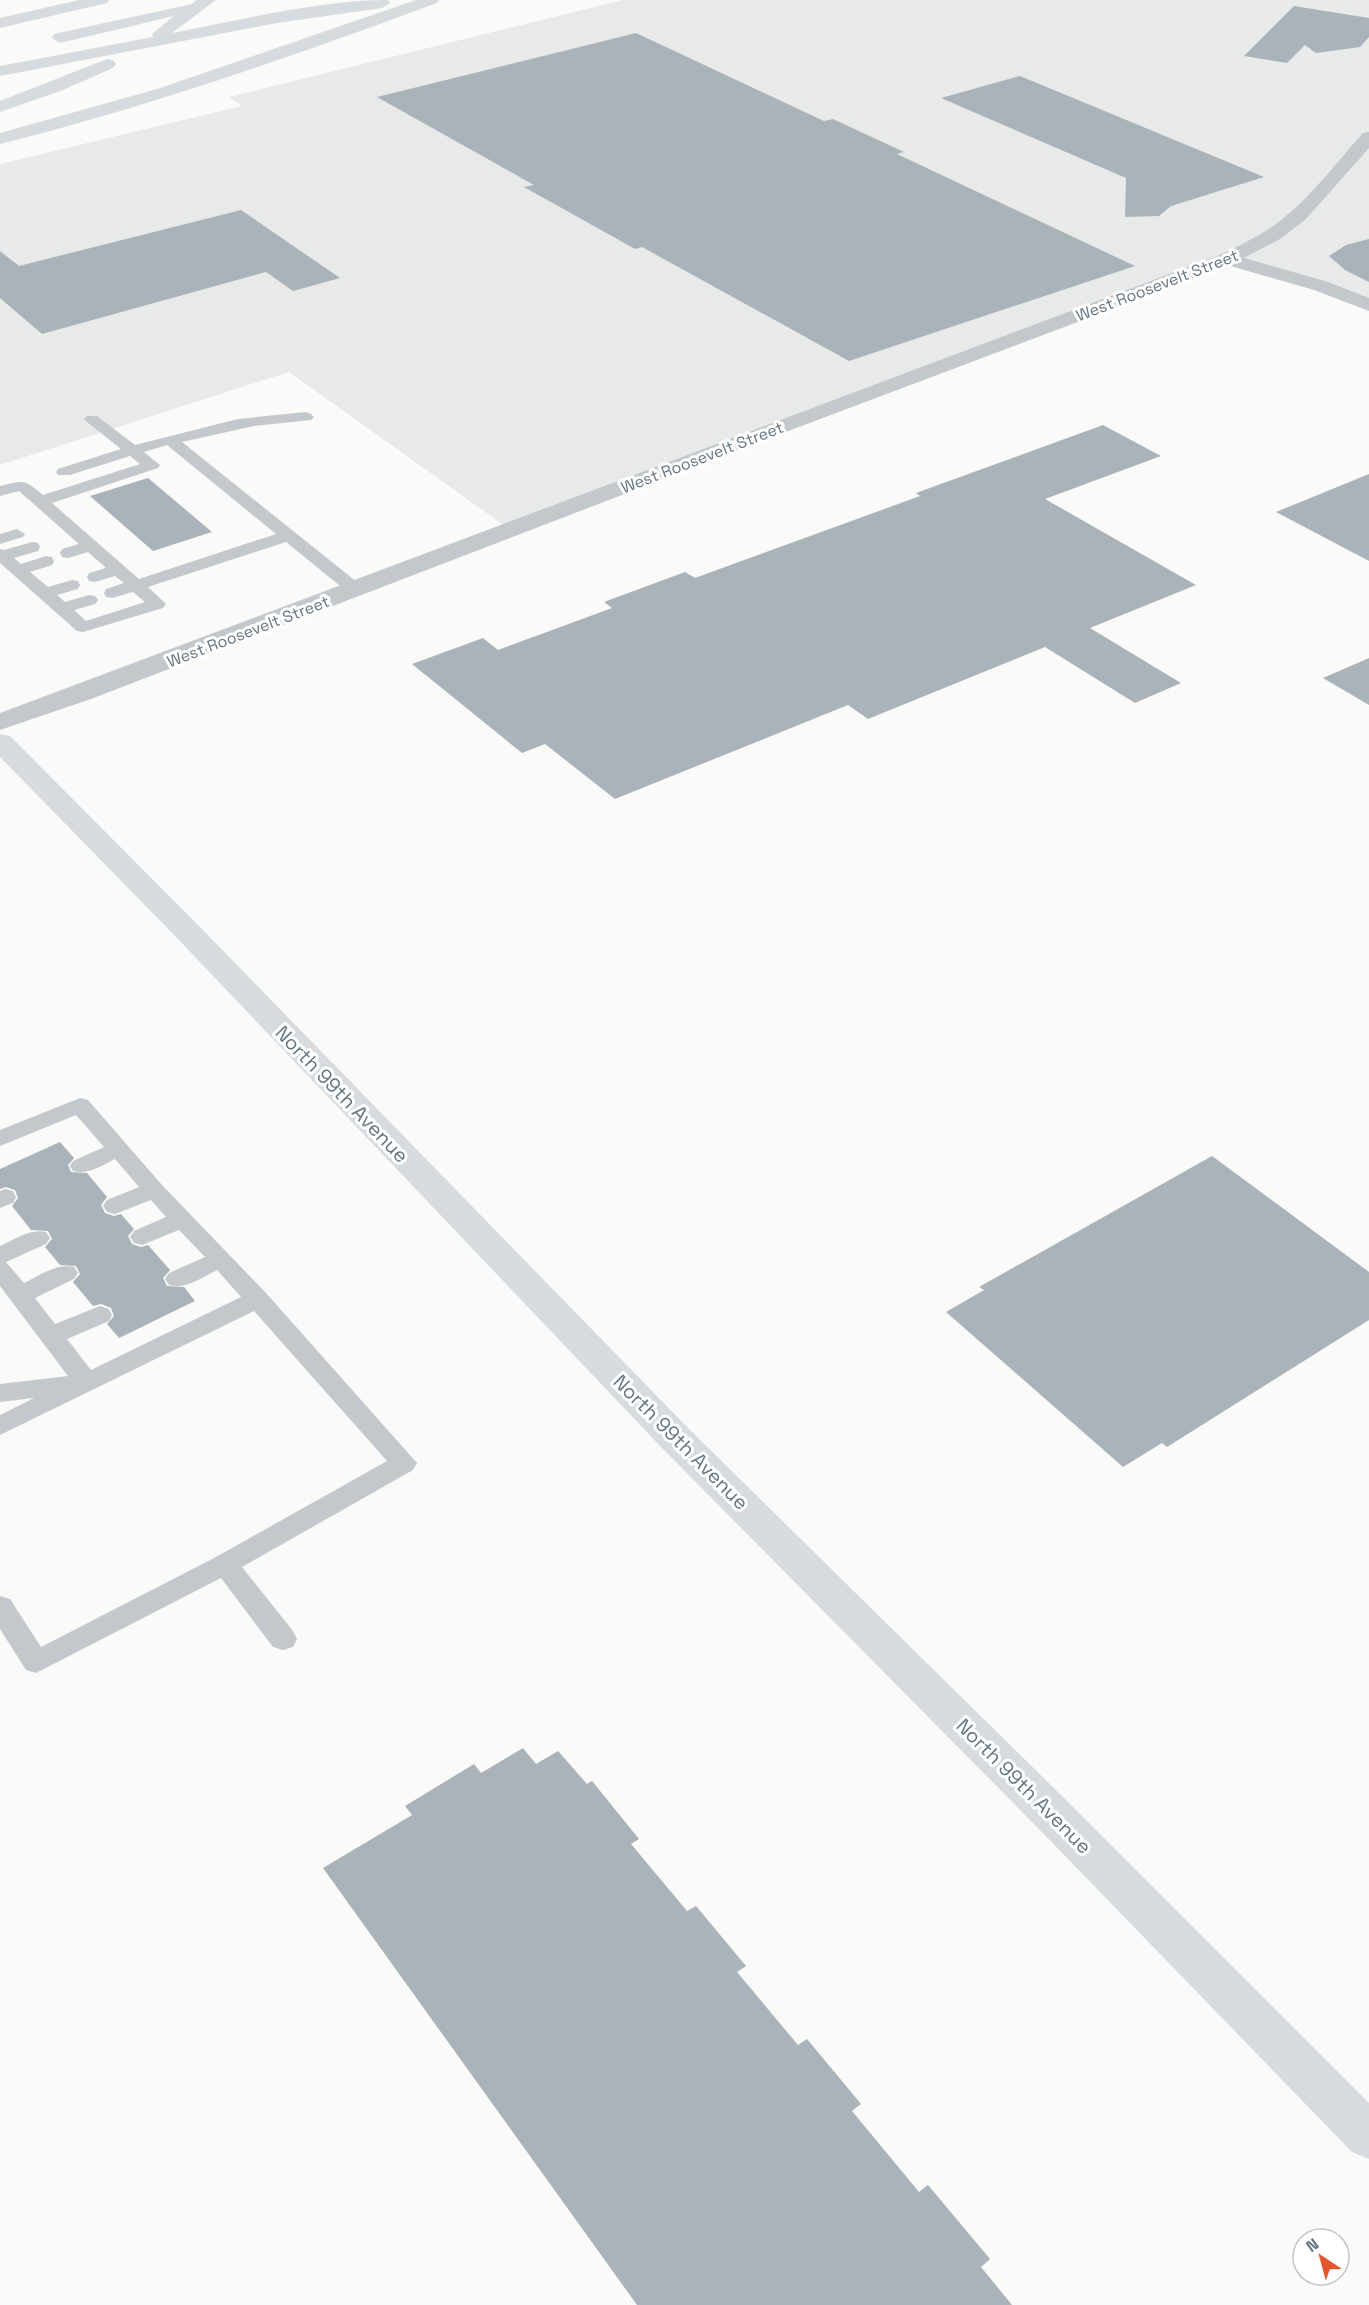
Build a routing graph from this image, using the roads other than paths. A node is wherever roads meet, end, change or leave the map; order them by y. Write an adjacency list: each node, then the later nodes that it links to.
1 (101, 0): 6 (main road)
2 (208, 0): 9 (main road)
3 (220, 0): 7 (main road)
4 (404, 0): 8 (main road)
5 (430, 0): 11 (main road)
6 (0, 23)
7 (46, 41)
8 (0, 71)
9 (0, 106)
10 (1369, 137): 12 (street, West Roosevelt Street)
11 (0, 140)
12 (1227, 259): 13 (street); 43 (street, West Roosevelt Street)
13 (1369, 304)
14 (306, 417): 16 (lane)
15 (92, 419): 17 (lane)
16 (170, 440): 17 (lane); 27 (lane)
17 (132, 450): 18 (lane); 22 (lane)
18 (63, 472)
19 (42, 478): 20 (lane)
20 (22, 484): 21 (lane); 22 (lane)
21 (0, 491)
22 (41, 501): 23 (lane)
23 (61, 520): 24 (lane); 25 (lane)
24 (39, 527)
25 (76, 533): 28 (lane); 29 (lane)
26 (17, 534): 31 (lane)
27 (288, 536): 42 (lane); 43 (lane)
28 (54, 540)
29 (92, 546): 32 (lane); 33 (lane)
30 (32, 547): 31 (lane)
31 (1, 550): 37 (lane)
32 (68, 554)
33 (106, 557): 35 (lane); 36 (lane)
34 (46, 561): 37 (lane)
35 (81, 565)
36 (119, 569): 39 (lane); 42 (lane)
37 (18, 570): 40 (lane)
38 (59, 573): 40 (lane)
39 (95, 577)
40 (32, 582): 45 (lane)
41 (72, 585): 45 (lane)
42 (136, 585): 44 (lane); 47 (lane)
43 (356, 590): 48 (street, West Roosevelt Street)
44 (112, 593)
45 (45, 594): 47 (lane)
46 (89, 600): 47 (lane)
47 (62, 609)
48 (0, 722)
49 (0, 742): 73 (main road, North 99th Avenue)
50 (0, 1139): 51 (lane)
51 (118, 1149): 52 (lane); 53 (lane)
52 (81, 1166)
53 (154, 1190): 54 (lane); 55 (lane)
54 (115, 1206)
55 (182, 1219): 56 (lane); 59 (lane)
56 (142, 1237)
57 (38, 1238): 58 (lane)
58 (0, 1256)
59 (221, 1259): 62 (lane); 64 (lane)
60 (0, 1269): 63 (lane)
61 (66, 1273): 63 (lane)
62 (177, 1279)
63 (20, 1295): 66 (lane)
64 (258, 1299): 67 (lane); 70 (lane)
65 (100, 1315): 66 (lane)
66 (51, 1336): 67 (lane)
67 (87, 1383): 68 (lane); 69 (lane)
68 (0, 1393)
69 (0, 1426)
70 (225, 1564): 71 (lane); 72 (lane)
71 (0, 1607)
72 (283, 1639)
73 (1369, 2136)

